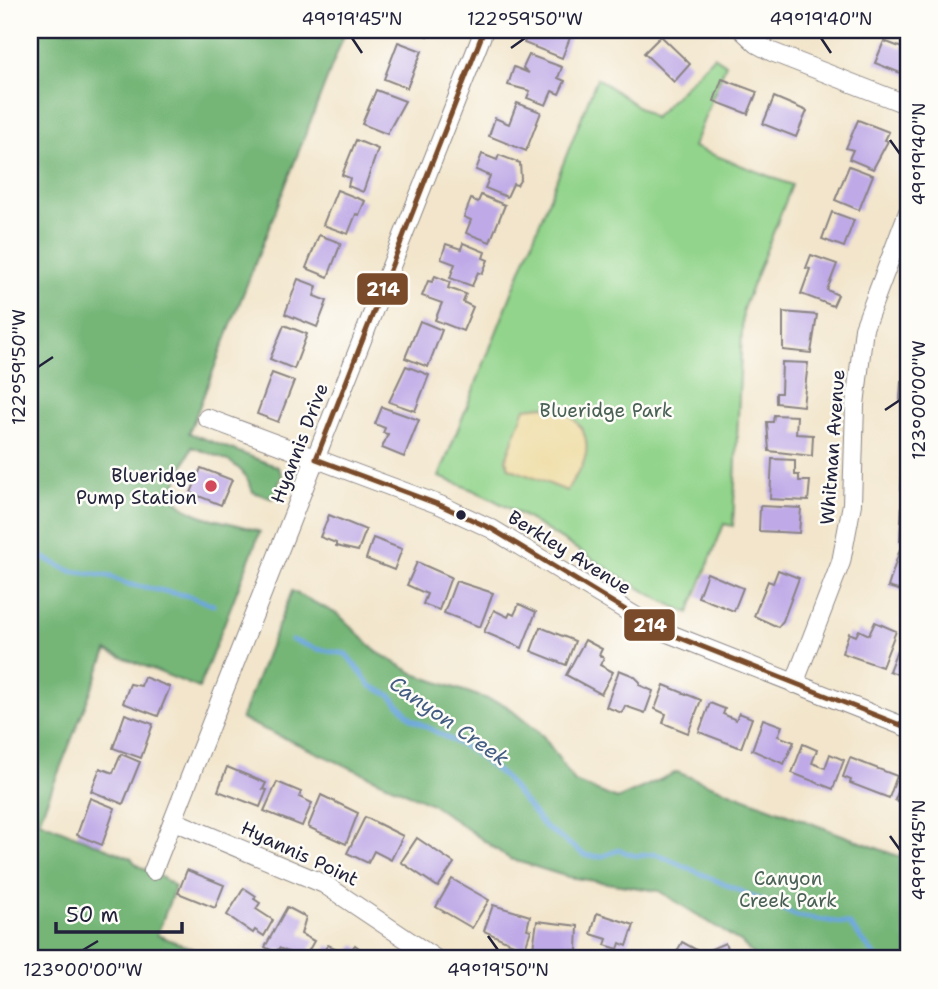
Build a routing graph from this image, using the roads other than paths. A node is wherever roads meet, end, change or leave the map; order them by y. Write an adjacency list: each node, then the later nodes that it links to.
1 (484, 30): 6 (street, Hyannis Drive)
2 (742, 30): 3 (street)
3 (908, 104)
4 (908, 212): 7 (street, Whitman Avenue)
5 (207, 418): 6 (street, Berkley Avenue)
6 (316, 459): 7 (street, Berkley Avenue); 9 (street, Hyannis Drive)
7 (794, 684): 8 (street, Berkley Avenue)
8 (908, 728)
9 (174, 821): 10 (street, Hyannis Drive); 11 (street, Hyannis Point)
10 (153, 871)
11 (436, 959)

